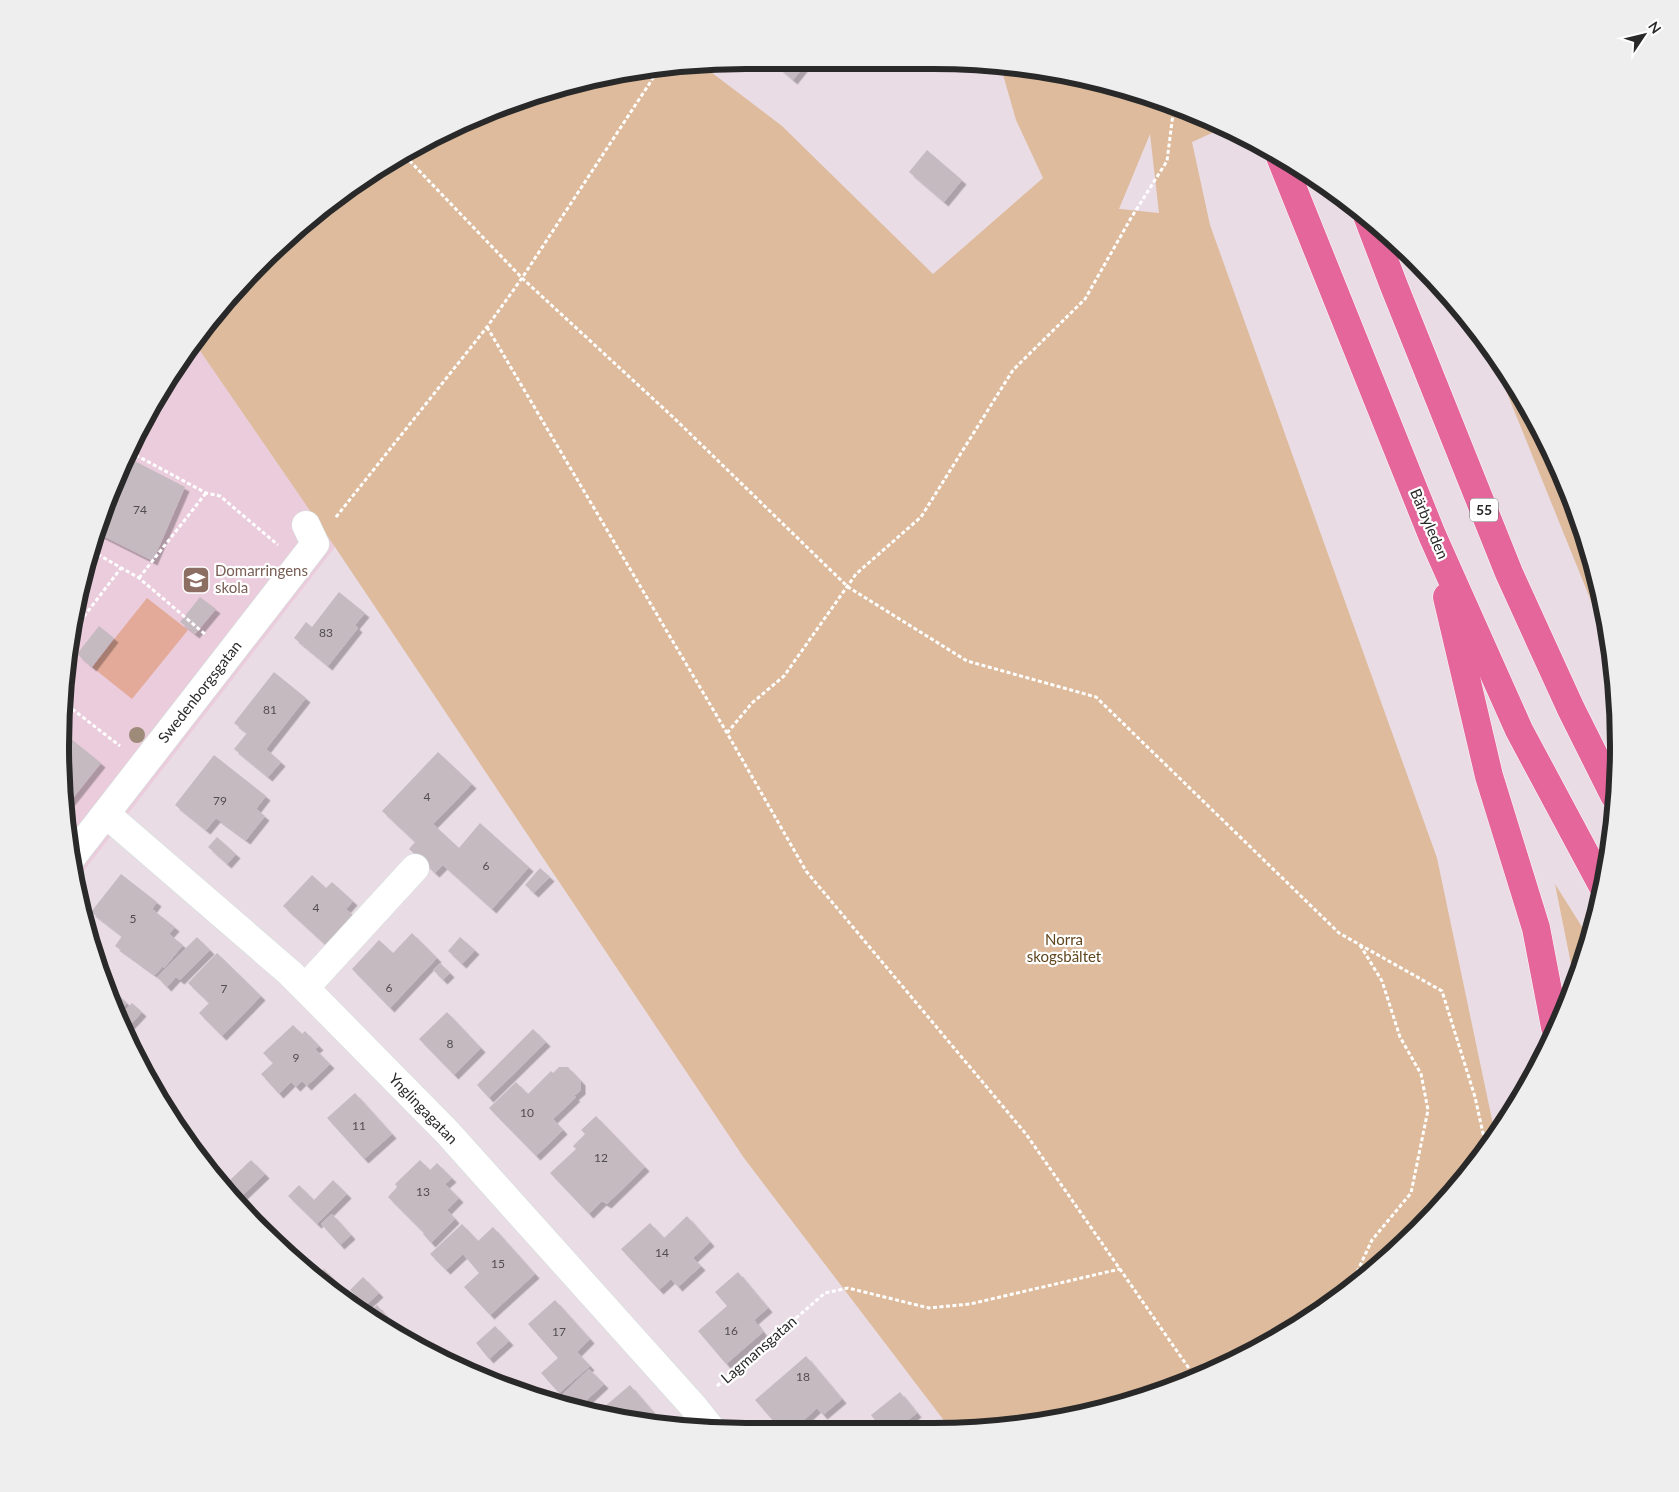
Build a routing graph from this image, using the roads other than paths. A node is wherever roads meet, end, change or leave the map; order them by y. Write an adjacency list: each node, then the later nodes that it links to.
1 (1284, 167): 3 (main road, Bärbyleden)
2 (1373, 232): 5 (main road, 55)
3 (1432, 535): 9 (main road, Bärbyleden); 11 (main road)
4 (307, 544): 6 (street, Swedenborgsgatan)
5 (1609, 785)
6 (106, 814): 7 (street, Swedenborgsgatan); 10 (street, Ynglingagatan)
7 (78, 850)
8 (415, 868): 10 (street)
9 (1597, 876)
10 (305, 988): 12 (street, Ynglingagatan)
11 (1553, 1018)
12 (706, 1422)

